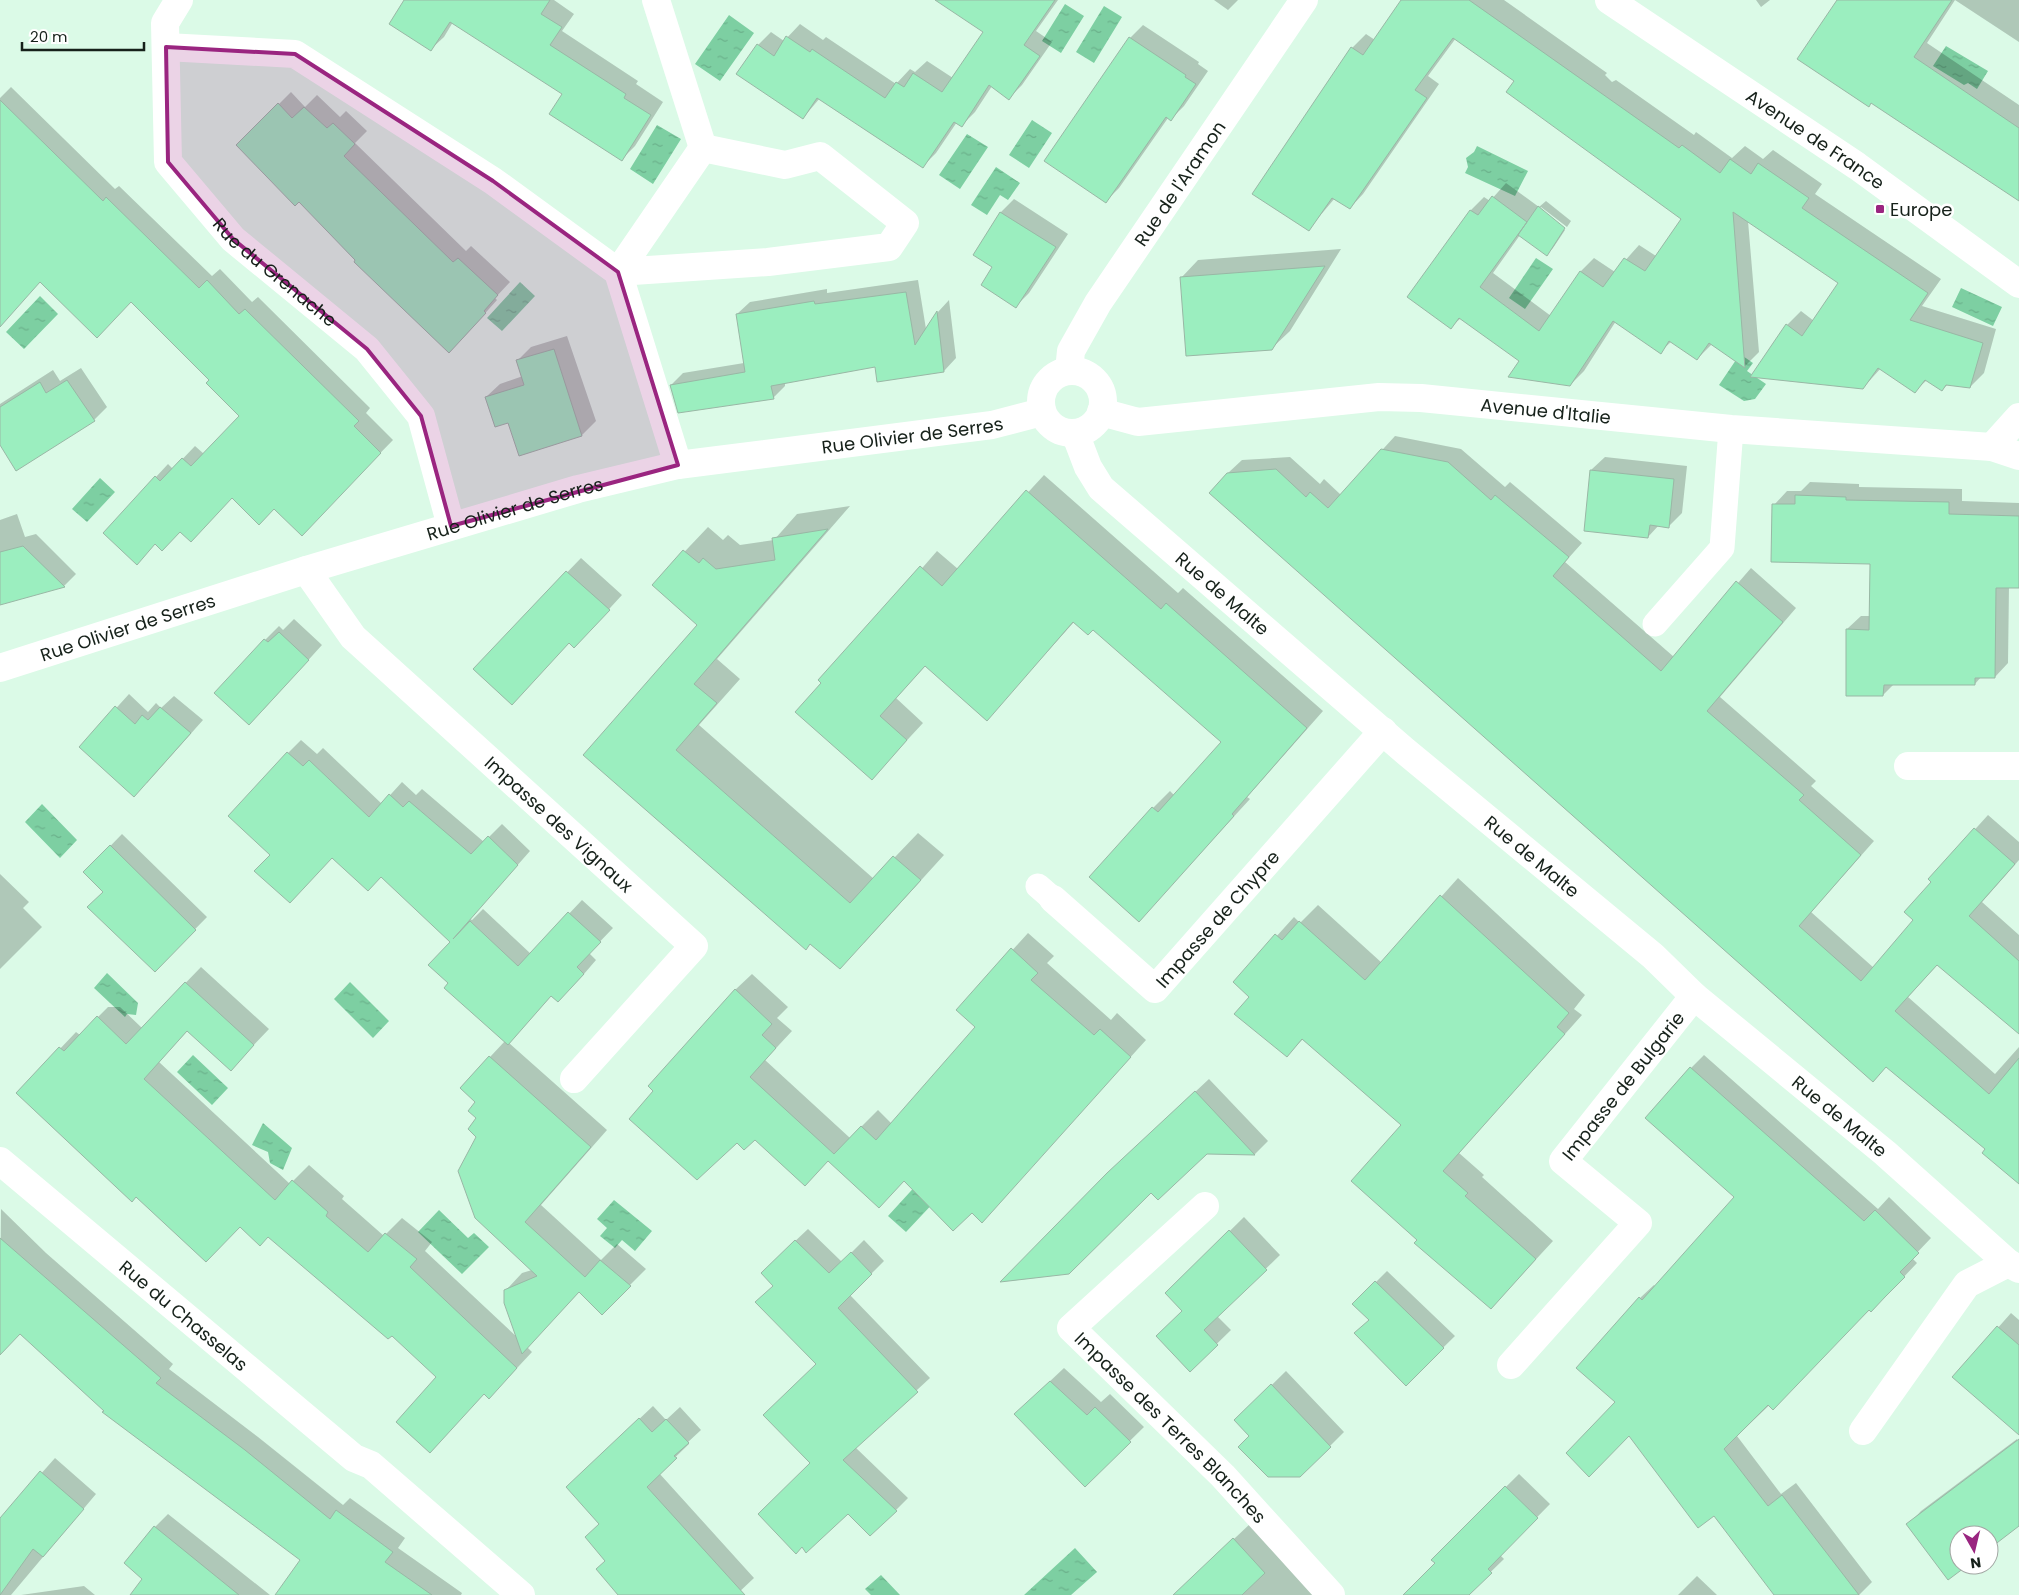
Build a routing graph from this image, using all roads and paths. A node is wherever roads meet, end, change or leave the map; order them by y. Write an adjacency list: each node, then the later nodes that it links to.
1 (179, 0): 5 (street, Rue du Grenache)
2 (656, 0): 6 (street)
3 (1304, 0): 9 (street, Rue de l'Aramon)
4 (1609, 0): 8 (street, Avenue de France)
5 (166, 47): 7 (street); 18 (street, Rue du Grenache)
6 (703, 148): 7 (street); 7 (street)
7 (618, 272): 17 (street)
8 (2019, 284)
9 (1069, 372): 10 (street); 11 (street)
10 (1042, 412): 14 (street); 17 (street, Rue Olivier de Serres)
11 (1101, 412): 13 (street, Avenue d'Italie); 14 (street)
12 (2019, 417): 15 (street)
13 (1731, 429): 15 (street, Avenue d'Italie); 20 (lane)
14 (1075, 433): 22 (street, Rue de Malte)
15 (1992, 447): 16 (street, Avenue d'Italie)
16 (2019, 456)
17 (678, 465): 18 (street, Rue Olivier de Serres)
18 (451, 526): 19 (street, Rue Olivier de Serres)
19 (306, 570): 21 (street, Rue Olivier de Serres); 27 (street, Impasse des Vignaux)
20 (1655, 624)
21 (0, 668)
22 (1383, 731): 25 (street, Impasse de Chypre); 26 (street, Rue de Malte)
23 (1908, 766): 24 (street)
24 (2019, 766)
25 (1046, 893)
26 (1694, 996): 30 (street, Rue de Malte); 31 (street, Impasse de Bulgarie)
27 (574, 1079)
28 (0, 1161): 33 (street, Rue du Chasselas)
29 (1205, 1206): 34 (street, Impasse des Terres Blanches)
30 (2013, 1266): 32 (street)
31 (1511, 1365)
32 (1863, 1431)
33 (521, 1595)
34 (1331, 1595)

